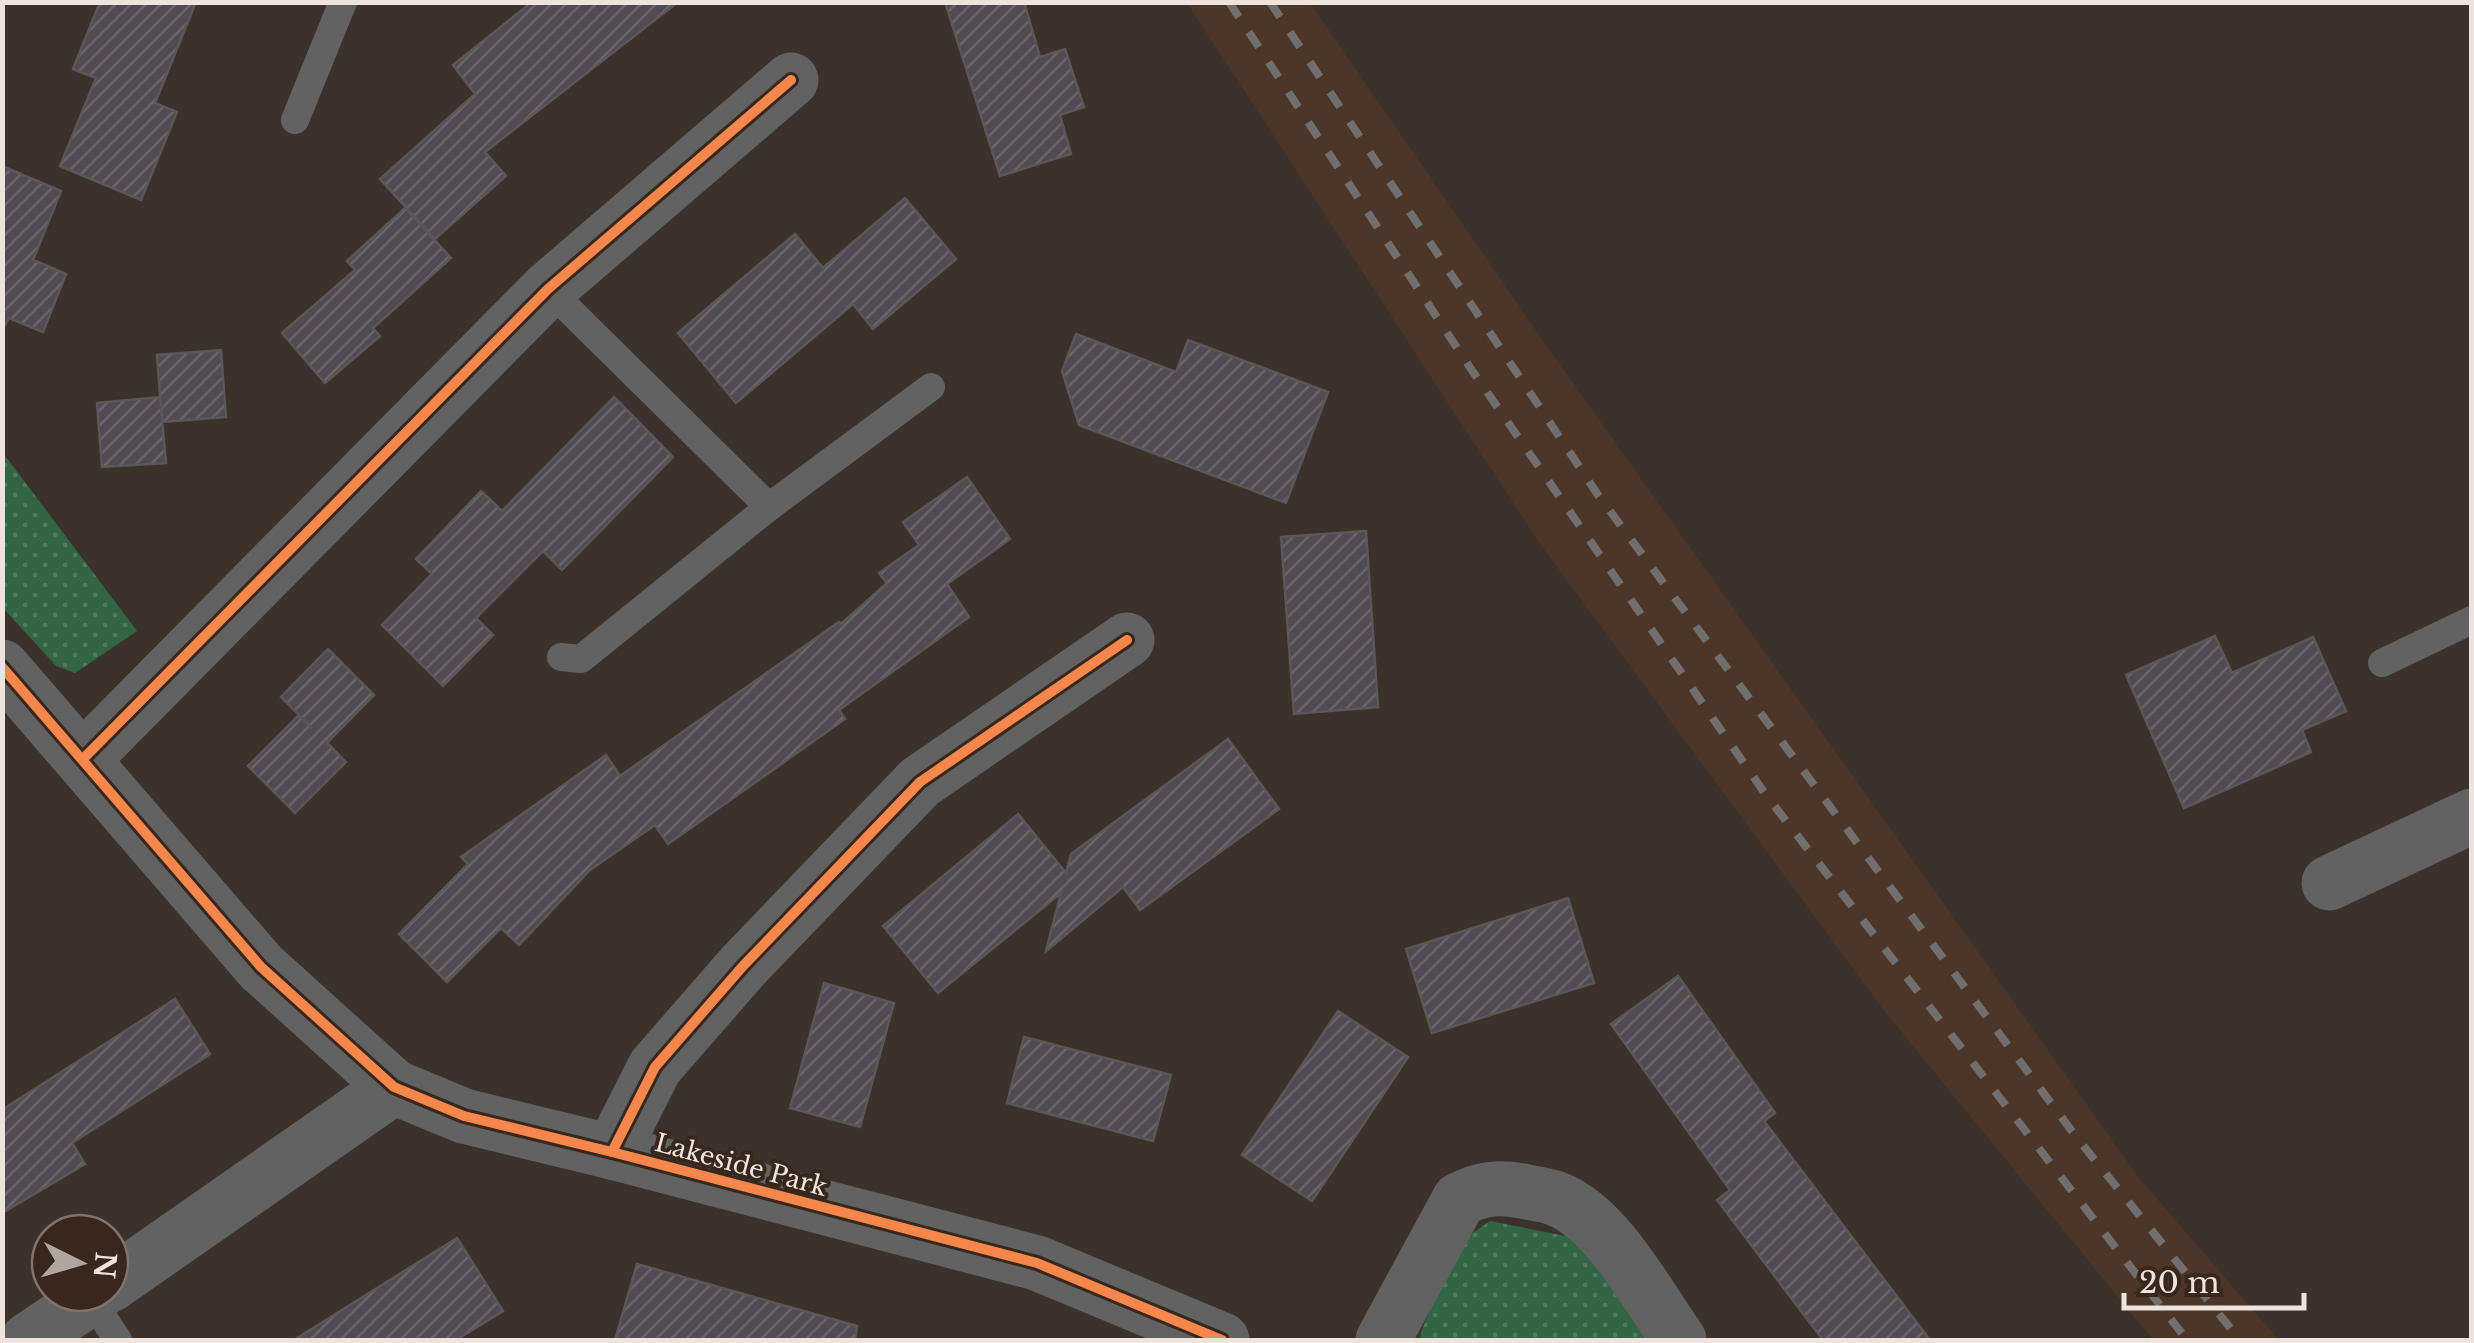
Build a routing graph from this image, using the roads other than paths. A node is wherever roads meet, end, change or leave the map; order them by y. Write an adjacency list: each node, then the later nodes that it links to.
1 (343, 2): 3 (lane)
2 (791, 80): 4 (street)
3 (294, 120)
4 (548, 289): 6 (lane); 12 (street)
5 (931, 387): 6 (lane)
6 (769, 508): 9 (lane)
7 (2472, 620): 10 (lane)
8 (1127, 640): 16 (street)
9 (560, 658)
10 (2382, 663)
11 (2, 668): 12 (street, Lakeside Park)
12 (83, 760): 15 (street, Lakeside Park)
13 (2472, 816): 14 (street)
14 (2329, 883)
15 (394, 1087): 16 (street, Lakeside Park); 17 (street)
16 (612, 1152): 20 (street, Lakeside Park)
17 (130, 1285)
18 (85, 1313): 19 (street)
19 (28, 1340)
20 (1222, 1340)
21 (1384, 1340): 22 (street)
22 (1679, 1340)

